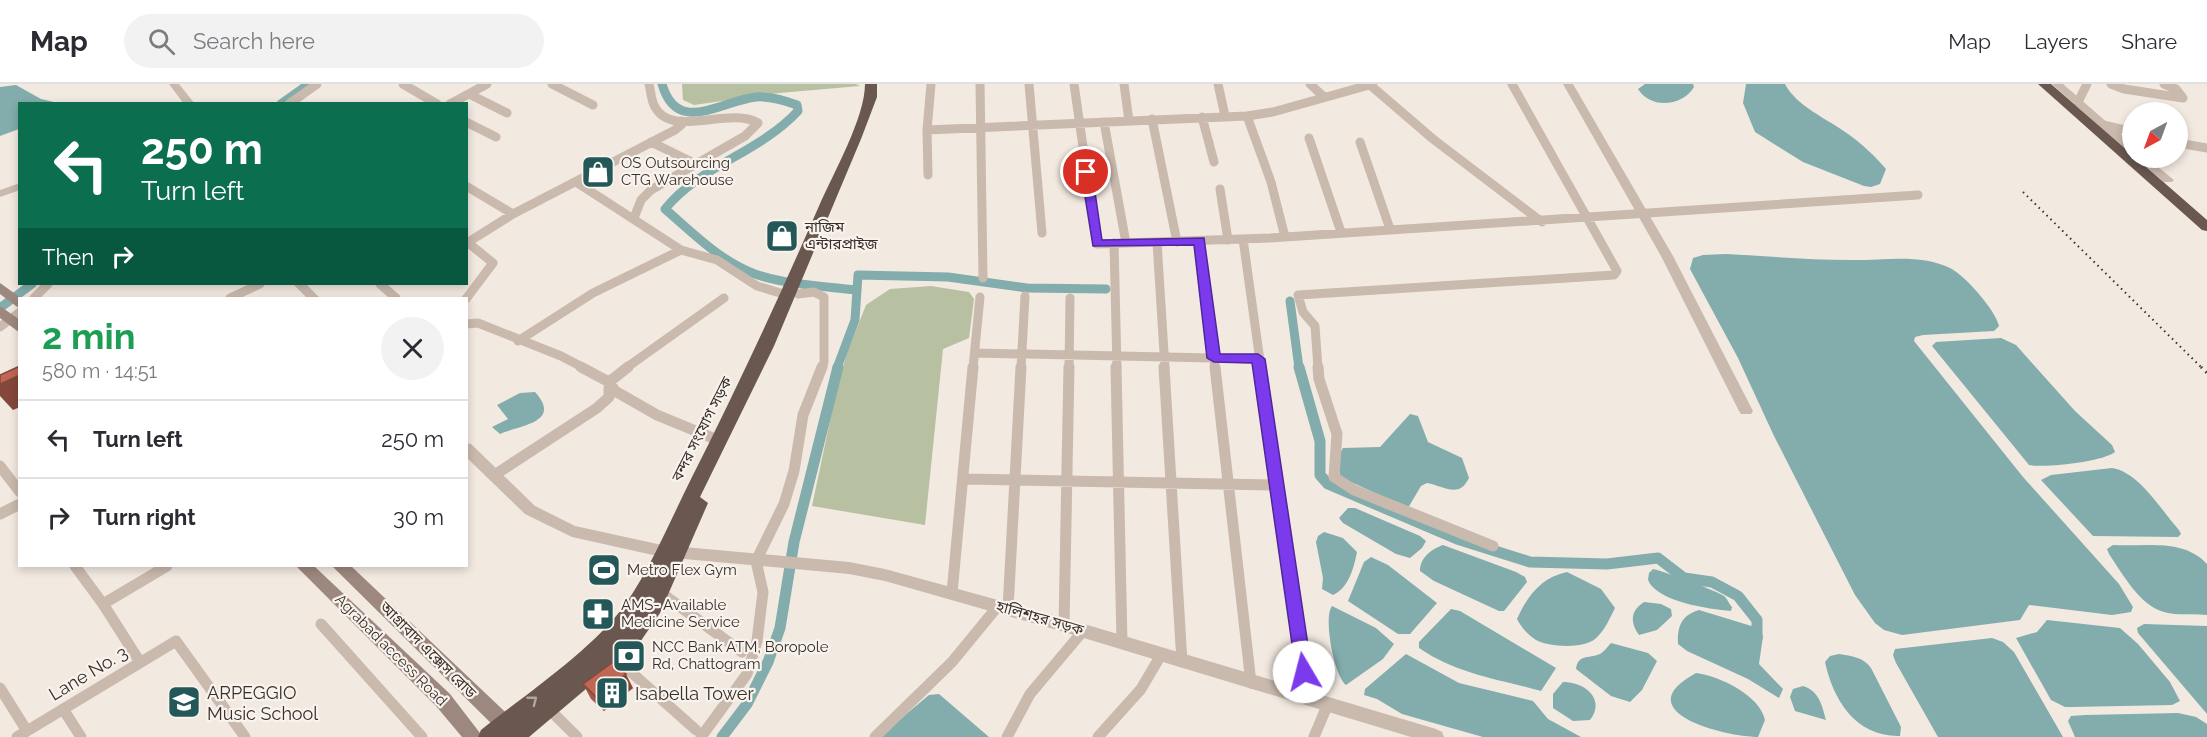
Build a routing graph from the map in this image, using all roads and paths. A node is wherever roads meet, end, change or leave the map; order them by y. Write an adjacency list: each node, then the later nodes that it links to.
1 (174, 84): 25 (street)
2 (317, 84): 26 (street)
3 (403, 84): 27 (street)
4 (487, 84): 23 (street)
5 (552, 84): 30 (street)
6 (649, 84): 37 (street)
7 (931, 84): 45 (street)
8 (980, 84): 43 (street)
9 (1029, 84): 42 (street)
10 (1074, 84): 40 (street)
11 (1124, 84): 36 (street)
12 (1218, 84): 32 (street)
13 (1310, 84): 24 (street)
14 (1371, 84): 24 (street); 68 (street)
15 (1512, 84): 66 (street)
16 (1568, 84): 64 (street)
17 (2044, 84): 69 (highway)
18 (2057, 84): 29 (street)
19 (2087, 84): 29 (street)
20 (2112, 84): 21 (street)
21 (2164, 84)
22 (872, 85): 88 (highway, বন্দর সংযোগ সড়ক)
23 (469, 94): 28 (street); 31 (street)
24 (1324, 97): 33 (street)
25 (188, 102)
26 (292, 102)
27 (434, 102)
28 (454, 102)
29 (2078, 102): 41 (street)
30 (593, 105)
31 (507, 113)
32 (1225, 116): 33 (street); 34 (street)
33 (1247, 116): 73 (street)
34 (1202, 117): 35 (street); 53 (street)
35 (1152, 119): 36 (street); 79 (street)
36 (1129, 120): 38 (street)
37 (681, 121): 48 (street); 54 (street)
38 (1104, 122): 40 (street); 80 (street)
39 (468, 123): 46 (street)
40 (1077, 123): 42 (street); 80 (street)
41 (2099, 124): 44 (street); 50 (street)
42 (1031, 125): 43 (street); 72 (street)
43 (981, 127): 45 (street); 82 (street)
44 (2122, 129)
45 (927, 130): 56 (street)
46 (496, 137)
47 (1310, 138): 71 (street)
48 (651, 142): 54 (street); 58 (street)
49 (1360, 142): 70 (street)
50 (2122, 142)
51 (2188, 145): 52 (street)
52 (2207, 148)
53 (1214, 162)
54 (694, 164): 67 (street)
55 (2154, 168): 57 (street)
56 (928, 175)
57 (2168, 180)
58 (576, 182): 65 (street); 67 (street)
59 (18, 187): 62 (street)
60 (468, 187): 65 (street)
61 (1220, 189): 75 (street)
62 (0, 194)
63 (1918, 195): 64 (street)
64 (1641, 212): 66 (street); 109 (street)
65 (513, 214): 76 (street)
66 (1588, 216): 68 (street); 124 (street)
67 (634, 218): 81 (street)
68 (1542, 222): 70 (street)
69 (2207, 227)
70 (1390, 229): 71 (street)
71 (1341, 232): 73 (street)
72 (1042, 233)
73 (1285, 237): 74 (street)
74 (1242, 239): 75 (street); 107 (street)
75 (1228, 240): 77 (street)
76 (468, 241): 94 (street)
77 (1200, 241): 79 (street); 106 (street)
78 (1157, 242): 79 (street); 80 (street); 105 (street)
79 (1177, 242)
80 (1120, 243): 104 (street)
81 (681, 250): 88 (street); 100 (street)
82 (983, 278)
83 (47, 285): 90 (street)
84 (253, 285): 91 (street)
85 (300, 285): 92 (street)
86 (381, 285): 93 (street)
87 (0, 287): 98 (main road)
88 (793, 293): 110 (highway, বন্দর সংযোগ সড়ক); 125 (highway, বন্দর সংযোগ সড়ক); 126 (street)
89 (1025, 296): 102 (street)
90 (35, 297)
91 (232, 297)
92 (313, 297)
93 (395, 297)
94 (467, 297)
95 (980, 297): 101 (street)
96 (724, 298): 108 (street)
97 (1070, 298): 103 (street)
98 (18, 303)
99 (468, 323): 100 (street)
100 (518, 341): 108 (street)
101 (976, 353): 102 (street); 114 (street)
102 (1023, 354): 103 (street); 115 (street)
103 (1069, 355): 104 (street); 116 (street)
104 (1118, 356): 105 (street); 117 (street)
105 (1164, 357): 106 (street); 118 (street)
106 (1214, 358): 107 (street); 119 (street)
107 (1258, 359): 120 (street)
108 (609, 382): 110 (street); 113 (street)
109 (1746, 411)
110 (720, 441): 125 (highway, বন্দর সংযোগ সড়ক)
111 (468, 450): 113 (street, হালিশহর সড়ক)
112 (0, 466): 121 (street)
113 (496, 474): 125 (street, হালিশহর সড়ক)
114 (965, 479): 115 (street); 132 (street)
115 (1016, 480): 116 (street); 134 (street)
116 (1067, 481): 117 (street); 136 (street)
117 (1120, 482): 118 (street); 138 (street)
118 (1172, 482): 119 (street); 143 (street)
119 (1228, 483): 120 (street); 144 (street)
120 (1278, 485): 146 (street)
121 (18, 489)
122 (18, 505): 123 (street)
123 (0, 514)
124 (1493, 546)
125 (669, 551): 126 (street, হালিশহর সড়ক); 131 (highway, বন্দর সংযোগ সড়ক); 150 (highway, বন্দর সংযোগ সড়ক, one-way to 125)
126 (756, 561): 132 (street, হালিশহর সড়ক); 151 (street)
127 (76, 567): 133 (street)
128 (166, 567): 133 (street)
129 (305, 567): 156 (main road, Agrabad access Road)
130 (341, 567): 150 (main road, আগ্রাবাদ এক্সেস রোড)
131 (660, 592): 139 (street); 141 (highway, বন্দর সংযোগ সড়ক)
132 (952, 593): 134 (street, হালিশহর সড়ক)
133 (103, 604): 142 (street)
134 (1003, 607): 136 (street, হালিশহর সড়ক); 159 (street)
135 (321, 624): 155 (street)
136 (1064, 625): 137 (street, হালিশহর সড়ক)
137 (1083, 631): 138 (street, হালিশহর সড়ক); 160 (street)
138 (1122, 643): 140 (street, হালিশহর সড়ক)
139 (742, 652)
140 (1161, 655): 143 (street, হালিশহর সড়ক); 161 (street)
141 (614, 656): 149 (highway, বন্দর সংযোগ সড়ক); 151 (street)
142 (141, 662): 148 (street, Lane No. 3); 154 (street, Lane No. 3)
143 (1182, 662): 144 (street, হালিশহর সড়ক)
144 (1251, 683): 146 (street, হালিশহর সড়ক)
145 (0, 688): 152 (street)
146 (1308, 700): 147 (street, হালিশহর সড়ক)
147 (1328, 705): 162 (street); 163 (street, হালিশহর সড়ক)
148 (63, 709): 152 (street, Lane No. 3); 153 (street)
149 (549, 709): 150 (highway, বন্দর সংযোগ সড়ক); 158 (street)
150 (511, 732): 157 (highway, বন্দর সংযোগ সড়ক)
151 (698, 733)
152 (22, 734)
153 (81, 737)
154 (245, 737)
155 (422, 737)
156 (474, 737)
157 (488, 737)
158 (577, 737)
159 (875, 737)
160 (1007, 737)
161 (1098, 737)
162 (1314, 737)
163 (1436, 737)

